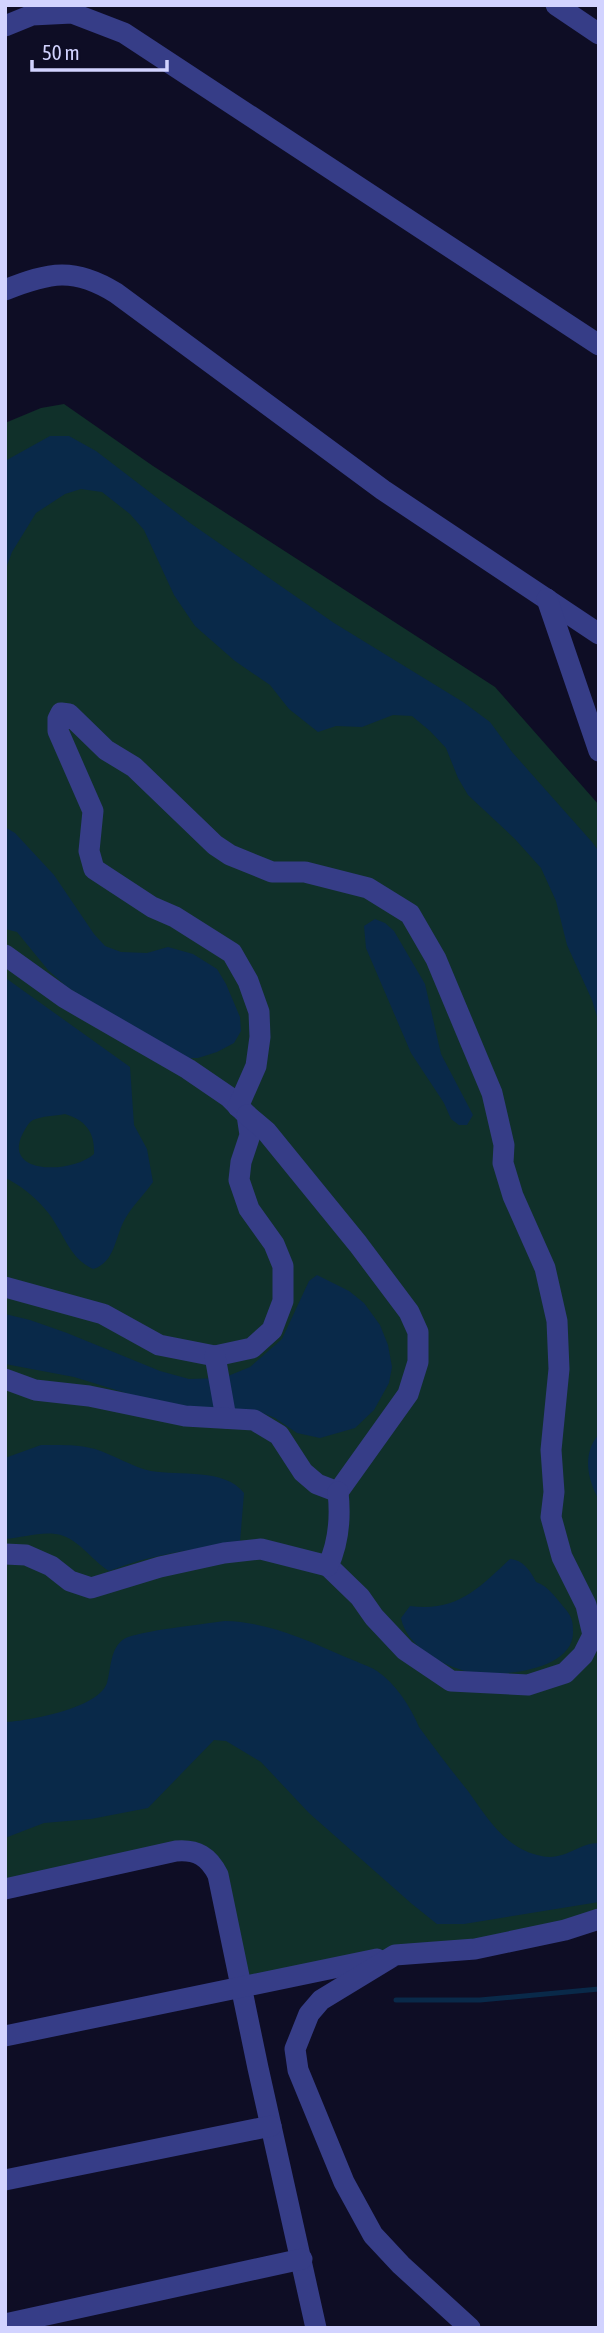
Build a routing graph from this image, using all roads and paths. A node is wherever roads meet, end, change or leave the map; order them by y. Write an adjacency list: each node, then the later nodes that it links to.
1 (556, 5): 3 (street)
2 (5, 26): 5 (street)
3 (599, 34)
4 (5, 290): 6 (street)
5 (599, 345)
6 (547, 599): 7 (street); 8 (street)
7 (599, 634)
8 (599, 751)
9 (5, 954): 10 (street)
10 (243, 1111): 12 (street); 15 (street); 17 (street)
11 (5, 1287): 12 (street)
12 (215, 1360): 14 (street)
13 (5, 1379): 14 (street)
14 (226, 1416): 15 (street)
15 (338, 1492): 17 (street)
16 (5, 1554): 17 (street)
17 (328, 1566)
18 (5, 1889): 21 (street)
19 (599, 1919): 20 (street)
20 (396, 1955): 21 (street); 28 (street)
21 (242, 1988): 22 (street); 23 (street)
22 (5, 2036)
23 (271, 2126): 24 (street); 25 (street)
24 (5, 2180)
25 (302, 2259): 26 (street); 27 (street)
26 (5, 2324)
27 (316, 2328)
28 (470, 2328)

